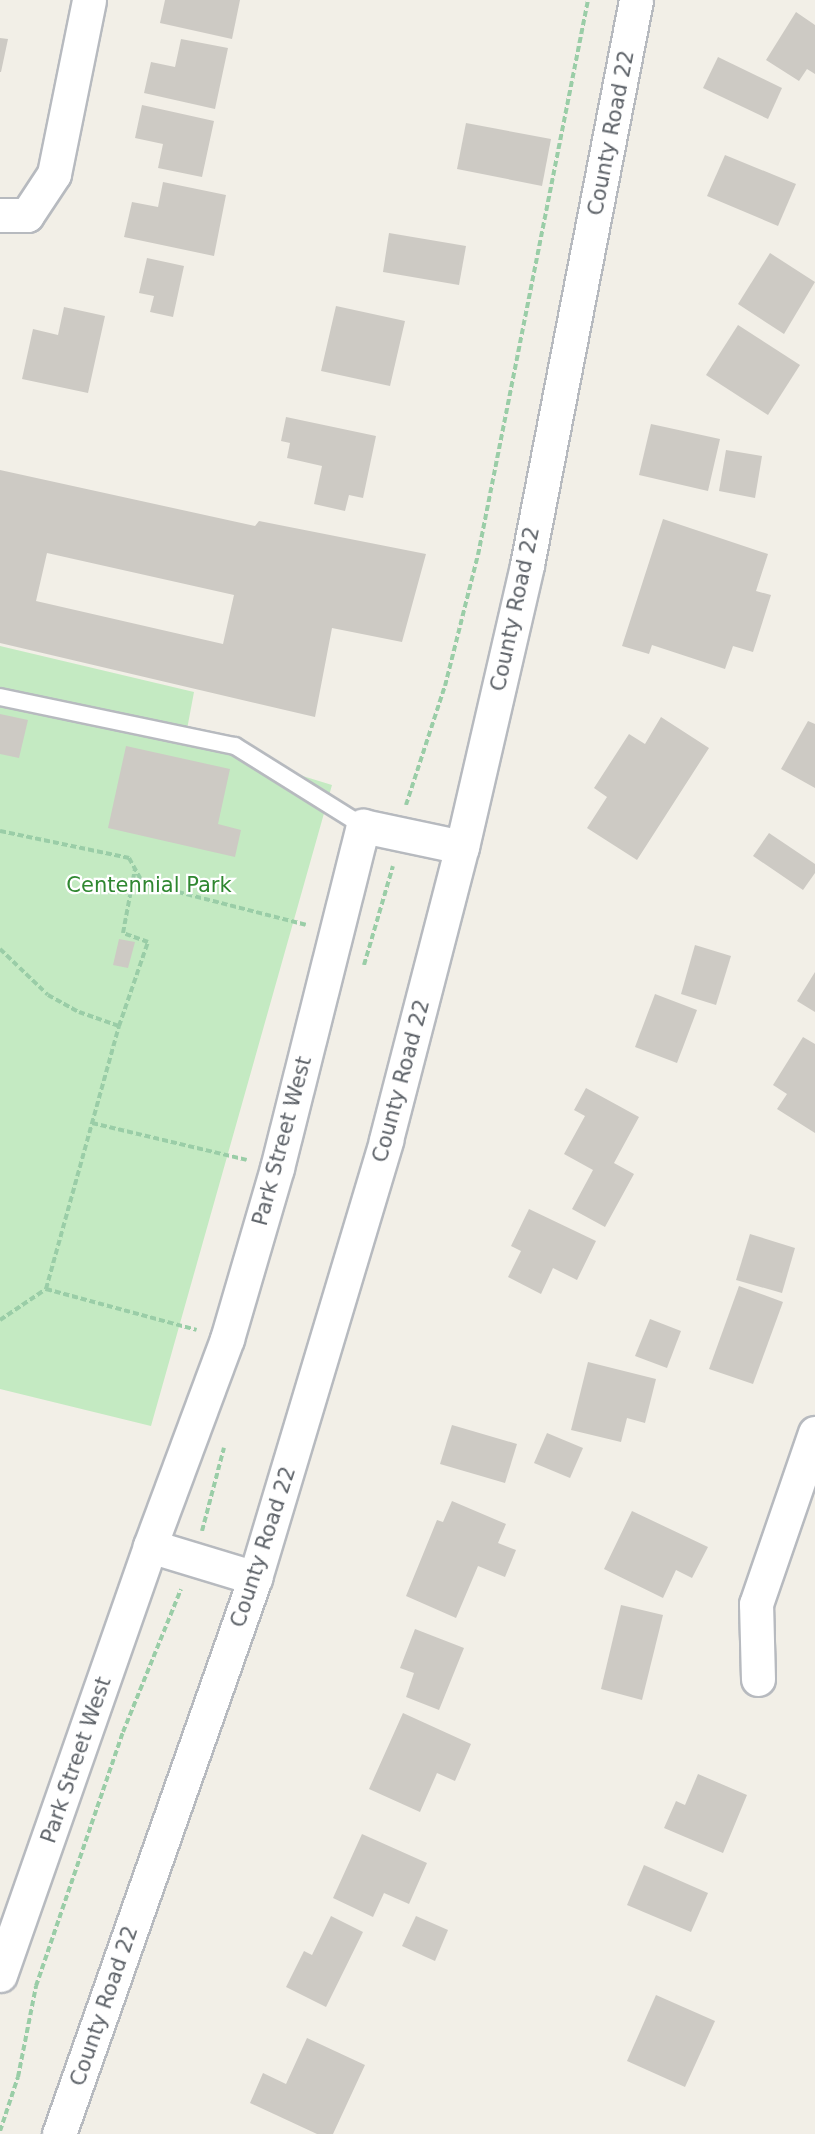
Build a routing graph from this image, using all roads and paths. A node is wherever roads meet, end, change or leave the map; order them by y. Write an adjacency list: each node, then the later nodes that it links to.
1 (88, 0): 4 (main road)
2 (588, 0): 6 (path)
3 (636, 0): 9 (main road, County Road 22)
4 (0, 215)
5 (0, 697): 7 (lane)
6 (406, 805)
7 (363, 825): 9 (main road); 11 (main road, Park Street West)
8 (0, 831): 10 (path)
9 (462, 847): 21 (main road, County Road 22)
10 (135, 869): 11 (path); 13 (path)
11 (336, 932): 15 (main road, Park Street West)
12 (0, 949): 13 (path)
13 (119, 1026): 14 (path)
14 (92, 1124): 15 (path); 16 (path)
15 (277, 1167): 18 (main road, Park Street West)
16 (46, 1289): 17 (path); 18 (path)
17 (0, 1320)
18 (227, 1339): 20 (main road, Park Street West)
19 (815, 1433): 23 (main road)
20 (150, 1546): 21 (main road); 24 (main road, Park Street West)
21 (255, 1578): 26 (main road, County Road 22)
22 (181, 1587): 25 (path)
23 (758, 1679)
24 (0, 1975)
25 (0, 2131)
26 (59, 2134)

